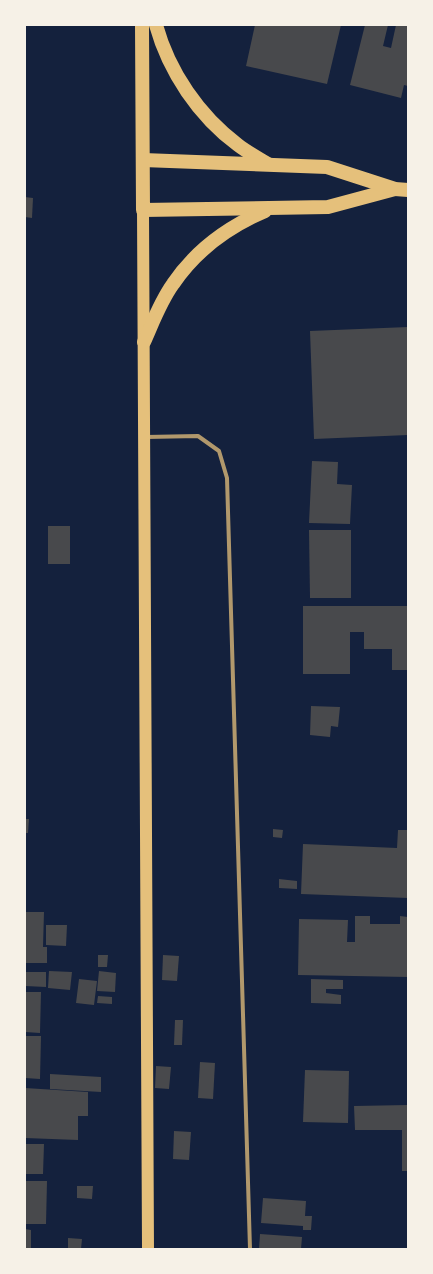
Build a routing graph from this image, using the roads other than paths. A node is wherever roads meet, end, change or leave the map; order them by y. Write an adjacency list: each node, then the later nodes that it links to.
1 (142, 25): 3 (highway)
2 (156, 25): 4 (highway)
3 (143, 160): 4 (highway); 7 (highway)
4 (268, 164): 5 (highway)
5 (402, 190): 6 (highway)
6 (273, 208): 7 (highway); 8 (highway)
7 (143, 210): 8 (main road)
8 (144, 342): 9 (main road)
9 (143, 437): 10 (main road); 11 (lane)
10 (148, 1249)
11 (250, 1249)

